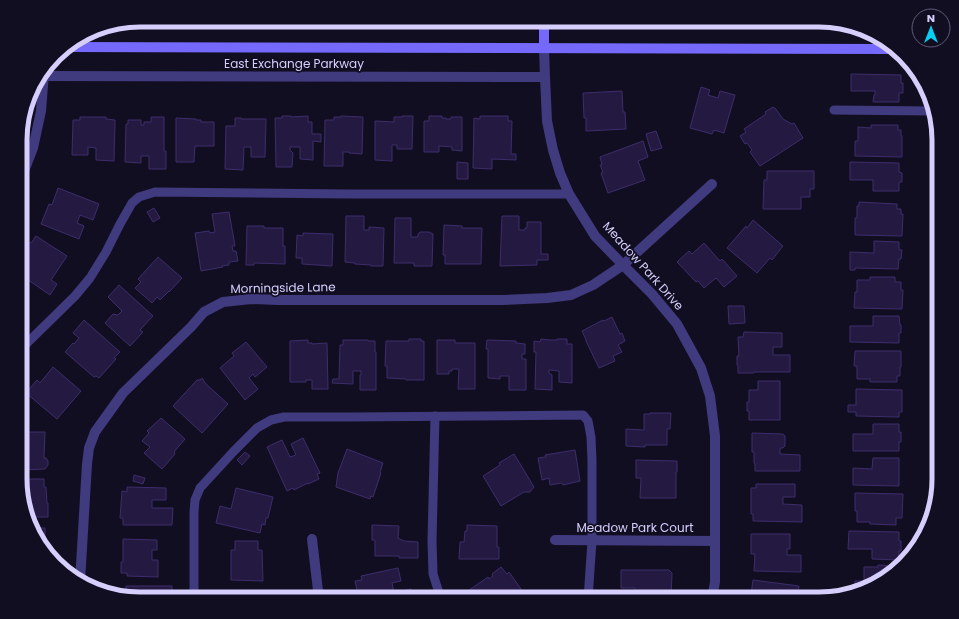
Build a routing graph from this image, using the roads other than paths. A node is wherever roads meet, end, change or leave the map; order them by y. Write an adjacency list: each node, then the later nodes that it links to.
1 (544, 27): 3 (main road)
2 (75, 47): 3 (main road, East Exchange Parkway)
3 (544, 48): 4 (main road, East Exchange Parkway); 6 (street, Meadow Park Drive)
4 (886, 49)
5 (48, 74): 6 (street, East Exchange Parkway)
6 (545, 77): 12 (street, Meadow Park Drive)
7 (43, 81): 10 (street)
8 (834, 110): 9 (lane)
9 (928, 111)
10 (27, 164)
11 (712, 184): 13 (street, Morningside Lane)
12 (569, 194): 13 (street, Meadow Park Drive); 14 (lane)
13 (623, 265): 19 (street, Meadow Park Drive); 20 (street, Morningside Lane)
14 (27, 343)
15 (435, 416): 18 (lane); 21 (lane); 23 (lane)
16 (312, 539): 22 (street)
17 (555, 540): 18 (street, Meadow Park Court)
18 (592, 541): 19 (street, Meadow Park Court); 24 (lane)
19 (715, 541): 25 (street, Meadow Park Drive)
20 (80, 575)
21 (194, 592)
22 (318, 592)
23 (438, 592)
24 (588, 592)
25 (713, 592)

